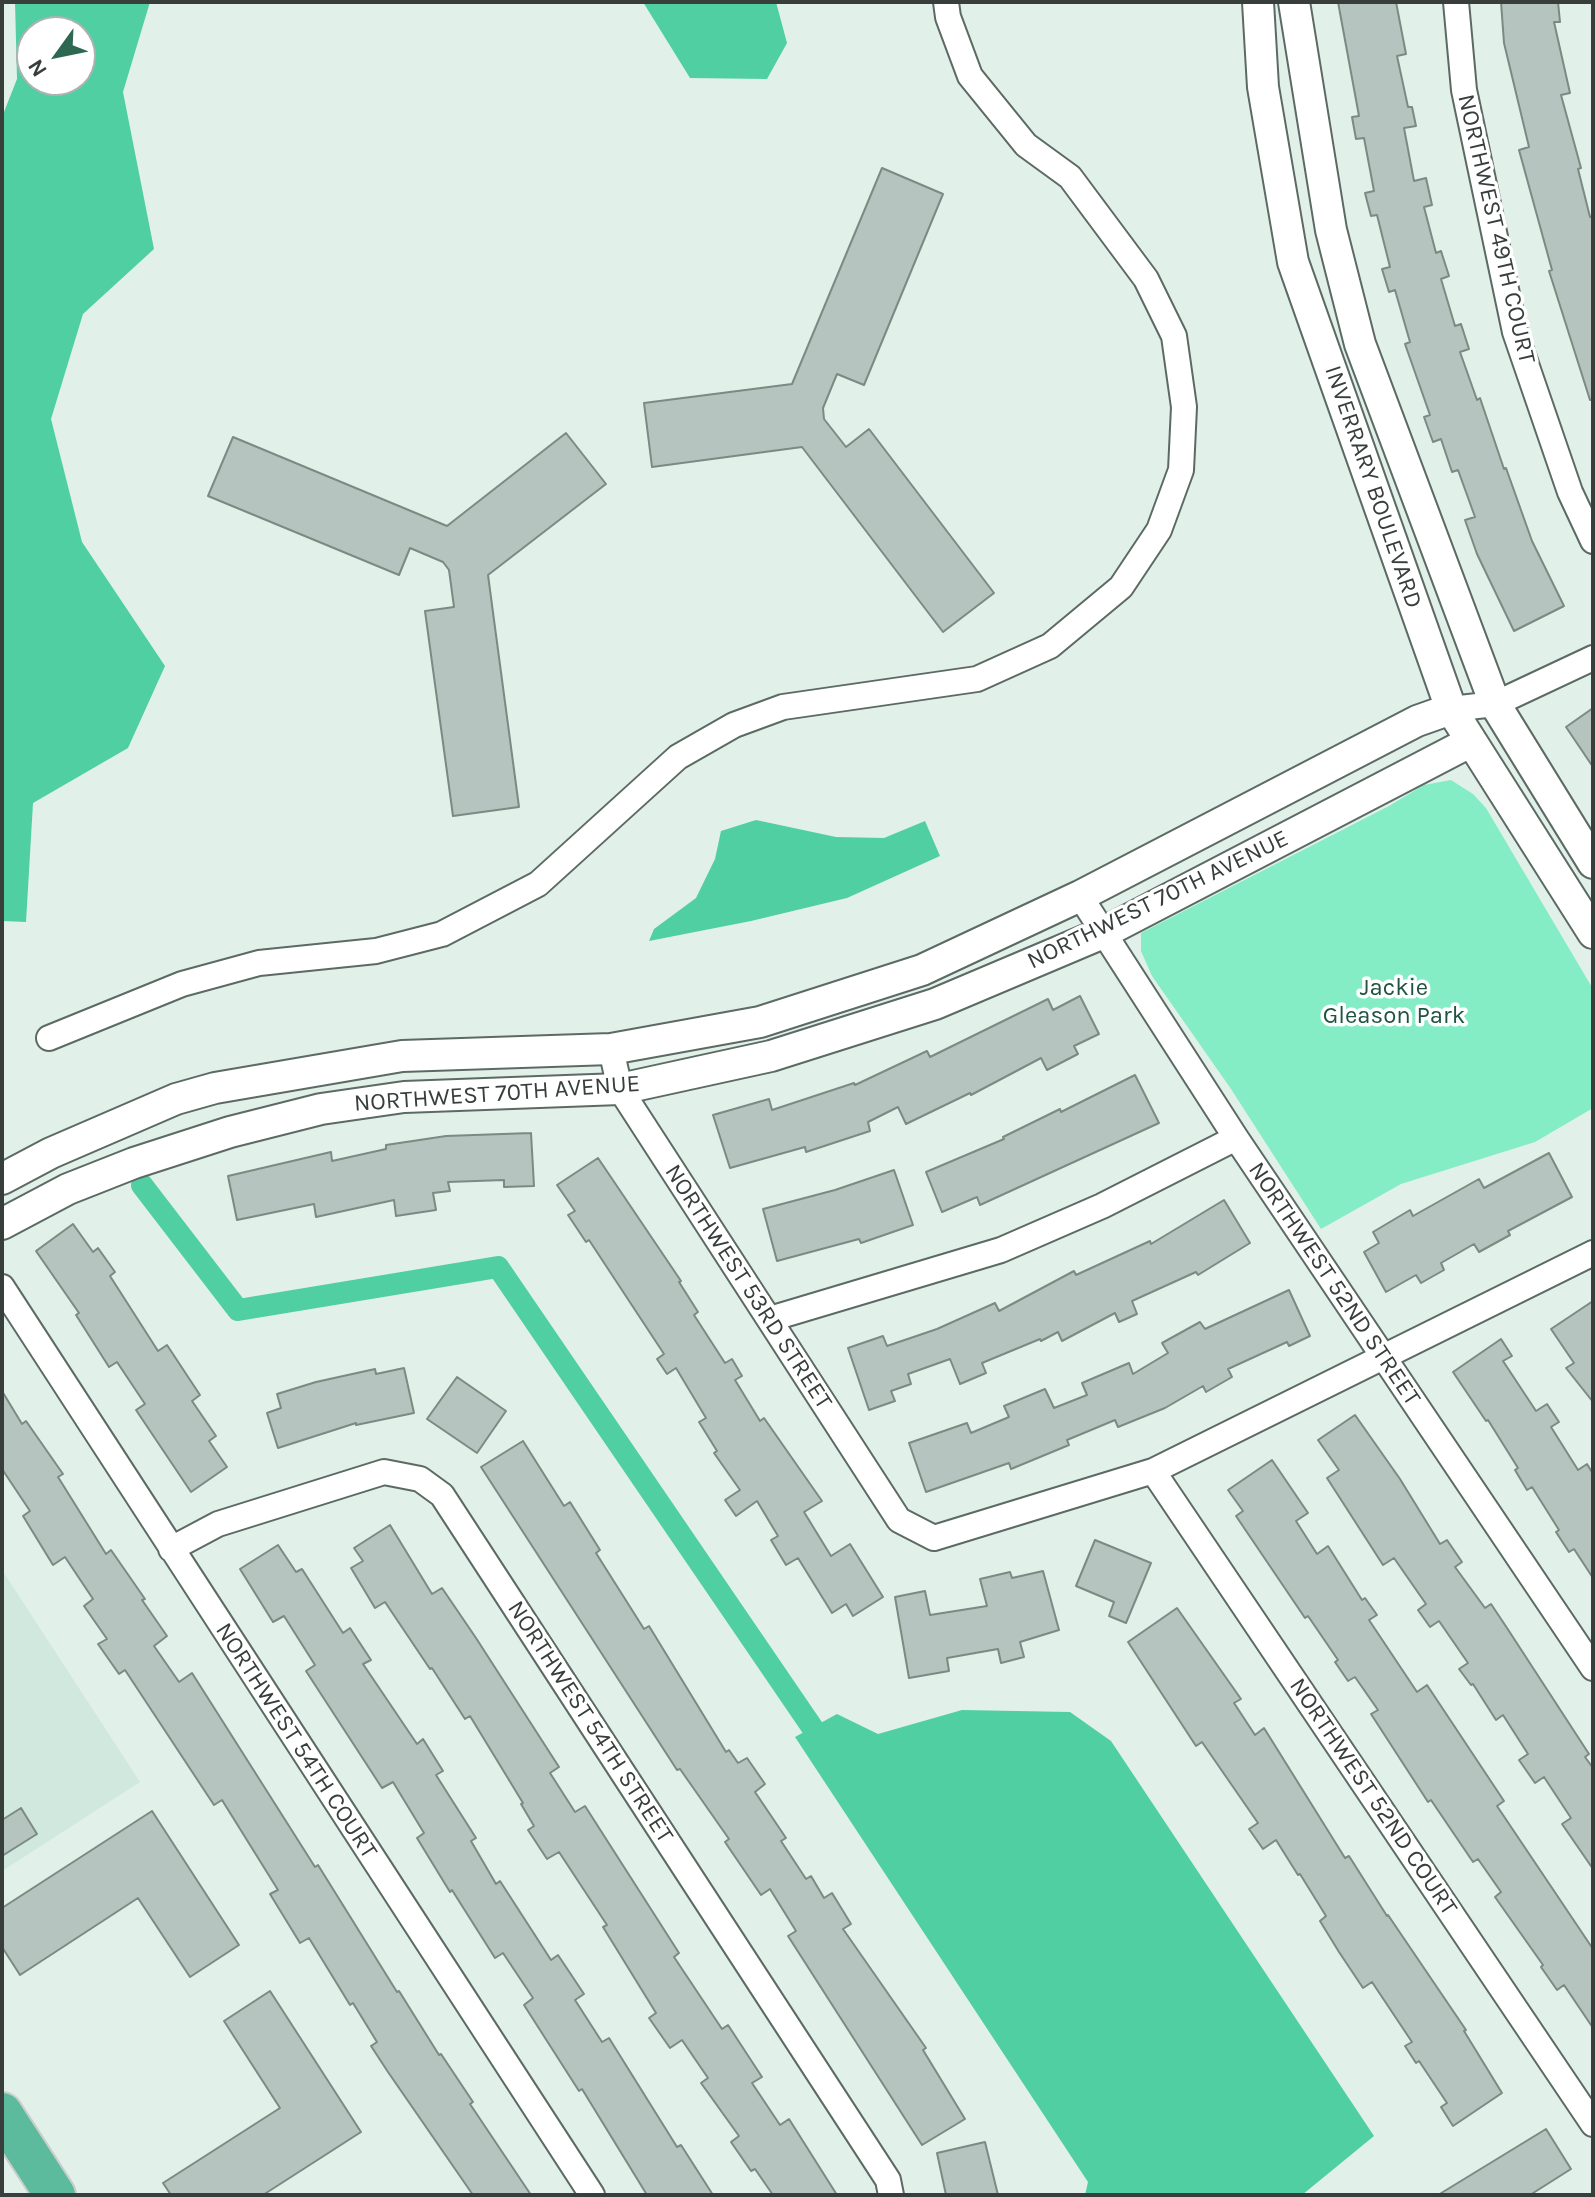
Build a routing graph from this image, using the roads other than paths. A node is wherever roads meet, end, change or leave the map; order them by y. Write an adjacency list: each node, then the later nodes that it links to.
1 (946, 2): 14 (street)
2 (1258, 2): 8 (street, INVERRARY BOULEVARD)
3 (1294, 2): 7 (street, INVERRARY BOULEVARD)
4 (1456, 2): 5 (street, NORTHWEST 49TH COURT)
5 (1593, 541)
6 (1593, 658): 7 (street)
7 (1495, 704): 8 (street); 9 (street); 10 (street, INVERRARY BOULEVARD)
8 (1451, 709): 9 (street, INVERRARY BOULEVARD); 11 (street, NORTHWEST 70TH AVENUE)
9 (1470, 742): 12 (street, NORTHWEST 70TH AVENUE); 13 (street, INVERRARY BOULEVARD)
10 (1593, 863)
11 (1080, 896): 12 (street, NORTHWEST 52ND STREET); 15 (street, NORTHWEST 70TH AVENUE)
12 (1103, 933): 17 (street, NORTHWEST 70TH AVENUE); 19 (street, NORTHWEST 52ND STREET)
13 (1593, 933)
14 (49, 1038)
15 (611, 1049): 16 (street, NORTHWEST 70TH AVENUE); 17 (street, NORTHWEST 53RD STREET)
16 (328, 1068): 18 (street); 20 (street, NORTHWEST 70TH AVENUE)
17 (620, 1089): 18 (street, NORTHWEST 70TH AVENUE); 24 (street, NORTHWEST 53RD STREET)
18 (336, 1107): 21 (street, NORTHWEST 70TH AVENUE)
19 (1236, 1138): 24 (street); 25 (street, NORTHWEST 52ND STREET)
20 (2, 1179)
21 (2, 1224)
22 (1593, 1253): 25 (street)
23 (2, 1287): 27 (street, NORTHWEST 54TH COURT)
24 (770, 1319): 26 (street, NORTHWEST 53RD STREET)
25 (1382, 1355): 26 (street); 28 (street, NORTHWEST 52ND STREET)
26 (1153, 1471): 30 (street, NORTHWEST 52ND COURT)
27 (171, 1549): 32 (street, NORTHWEST 54TH COURT); 33 (street, NORTHWEST 54TH STREET)
28 (1593, 1668)
29 (2, 2113): 31 (highway)
30 (1593, 2124)
31 (55, 2195)
32 (592, 2195)
33 (891, 2195)

